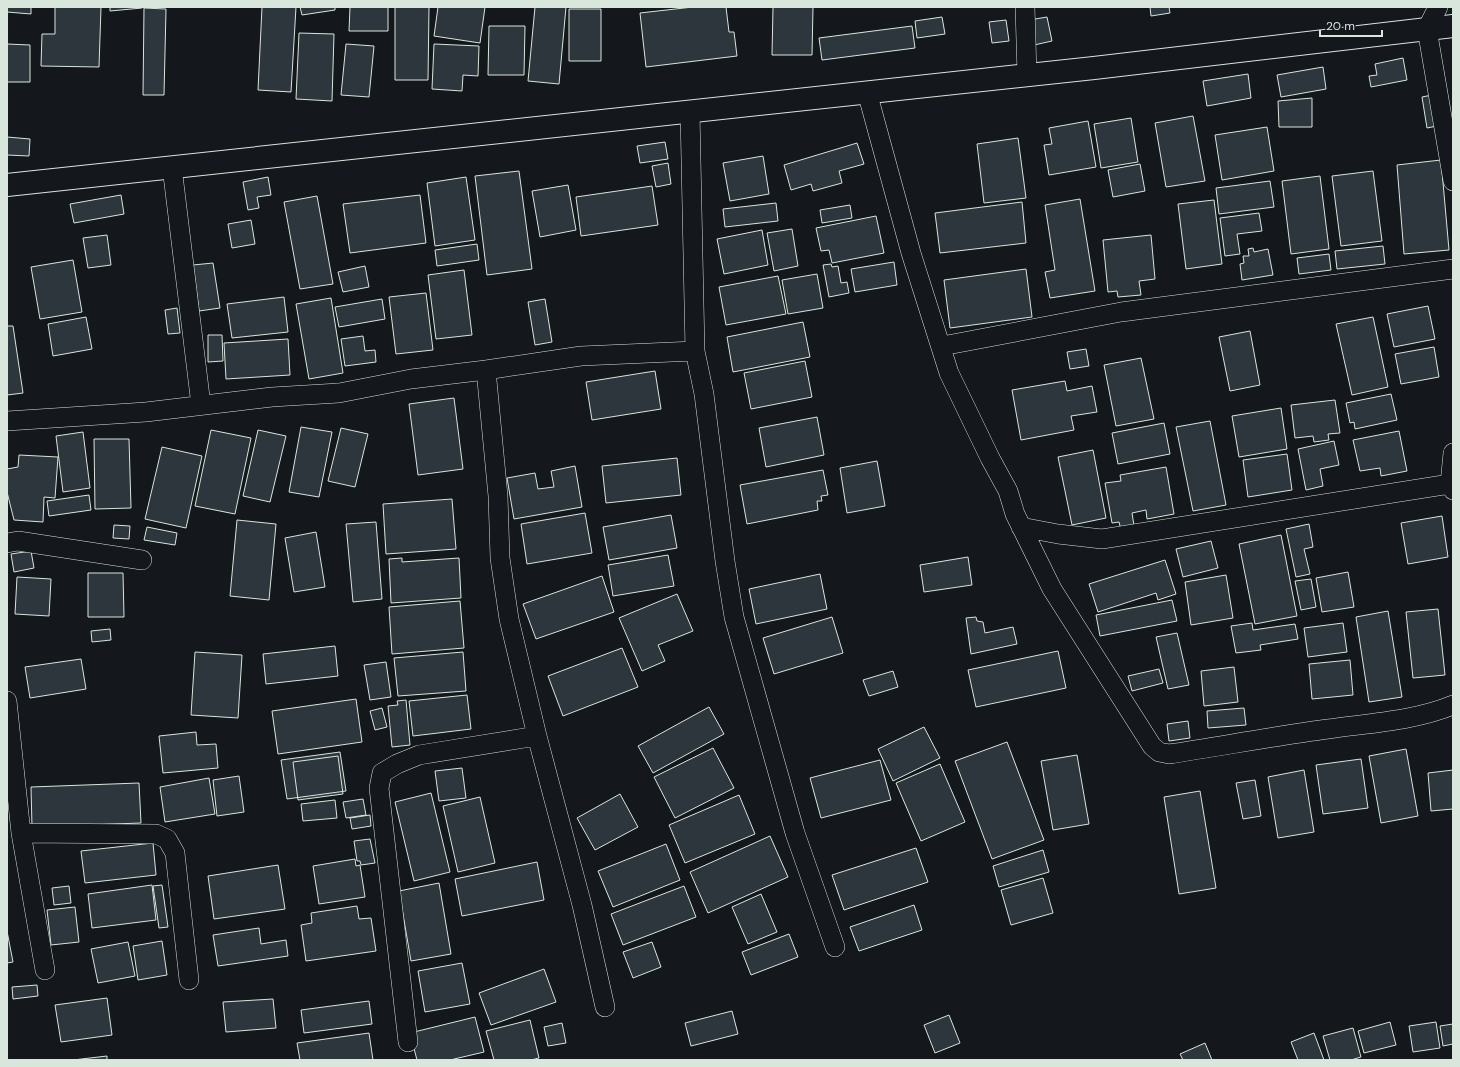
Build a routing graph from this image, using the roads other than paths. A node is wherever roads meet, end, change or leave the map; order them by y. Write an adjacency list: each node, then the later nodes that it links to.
1 (1025, 7): 5 (street)
2 (1438, 7): 4 (street)
3 (1453, 26): 4 (main road)
4 (1427, 29): 5 (main road); 9 (street)
5 (1027, 75): 6 (main road)
6 (867, 92): 7 (main road); 12 (street)
7 (690, 112): 8 (main road); 13 (street)
8 (172, 168): 10 (main road); 15 (street)
9 (1453, 181)
10 (7, 185)
11 (1453, 269): 12 (street)
12 (942, 346): 19 (street)
13 (695, 351): 14 (street); 26 (street)
14 (486, 370): 15 (street); 24 (street)
15 (201, 405): 16 (street)
16 (7, 421)
17 (1453, 453): 18 (street)
18 (1451, 487): 19 (street)
19 (1022, 527): 23 (street)
20 (7, 543): 21 (street)
21 (142, 560)
22 (7, 702): 25 (street)
23 (1453, 705)
24 (537, 736): 29 (street); 30 (street)
25 (21, 833): 27 (street); 28 (street)
26 (835, 947)
27 (45, 970)
28 (189, 980)
29 (604, 1007)
30 (408, 1042)

